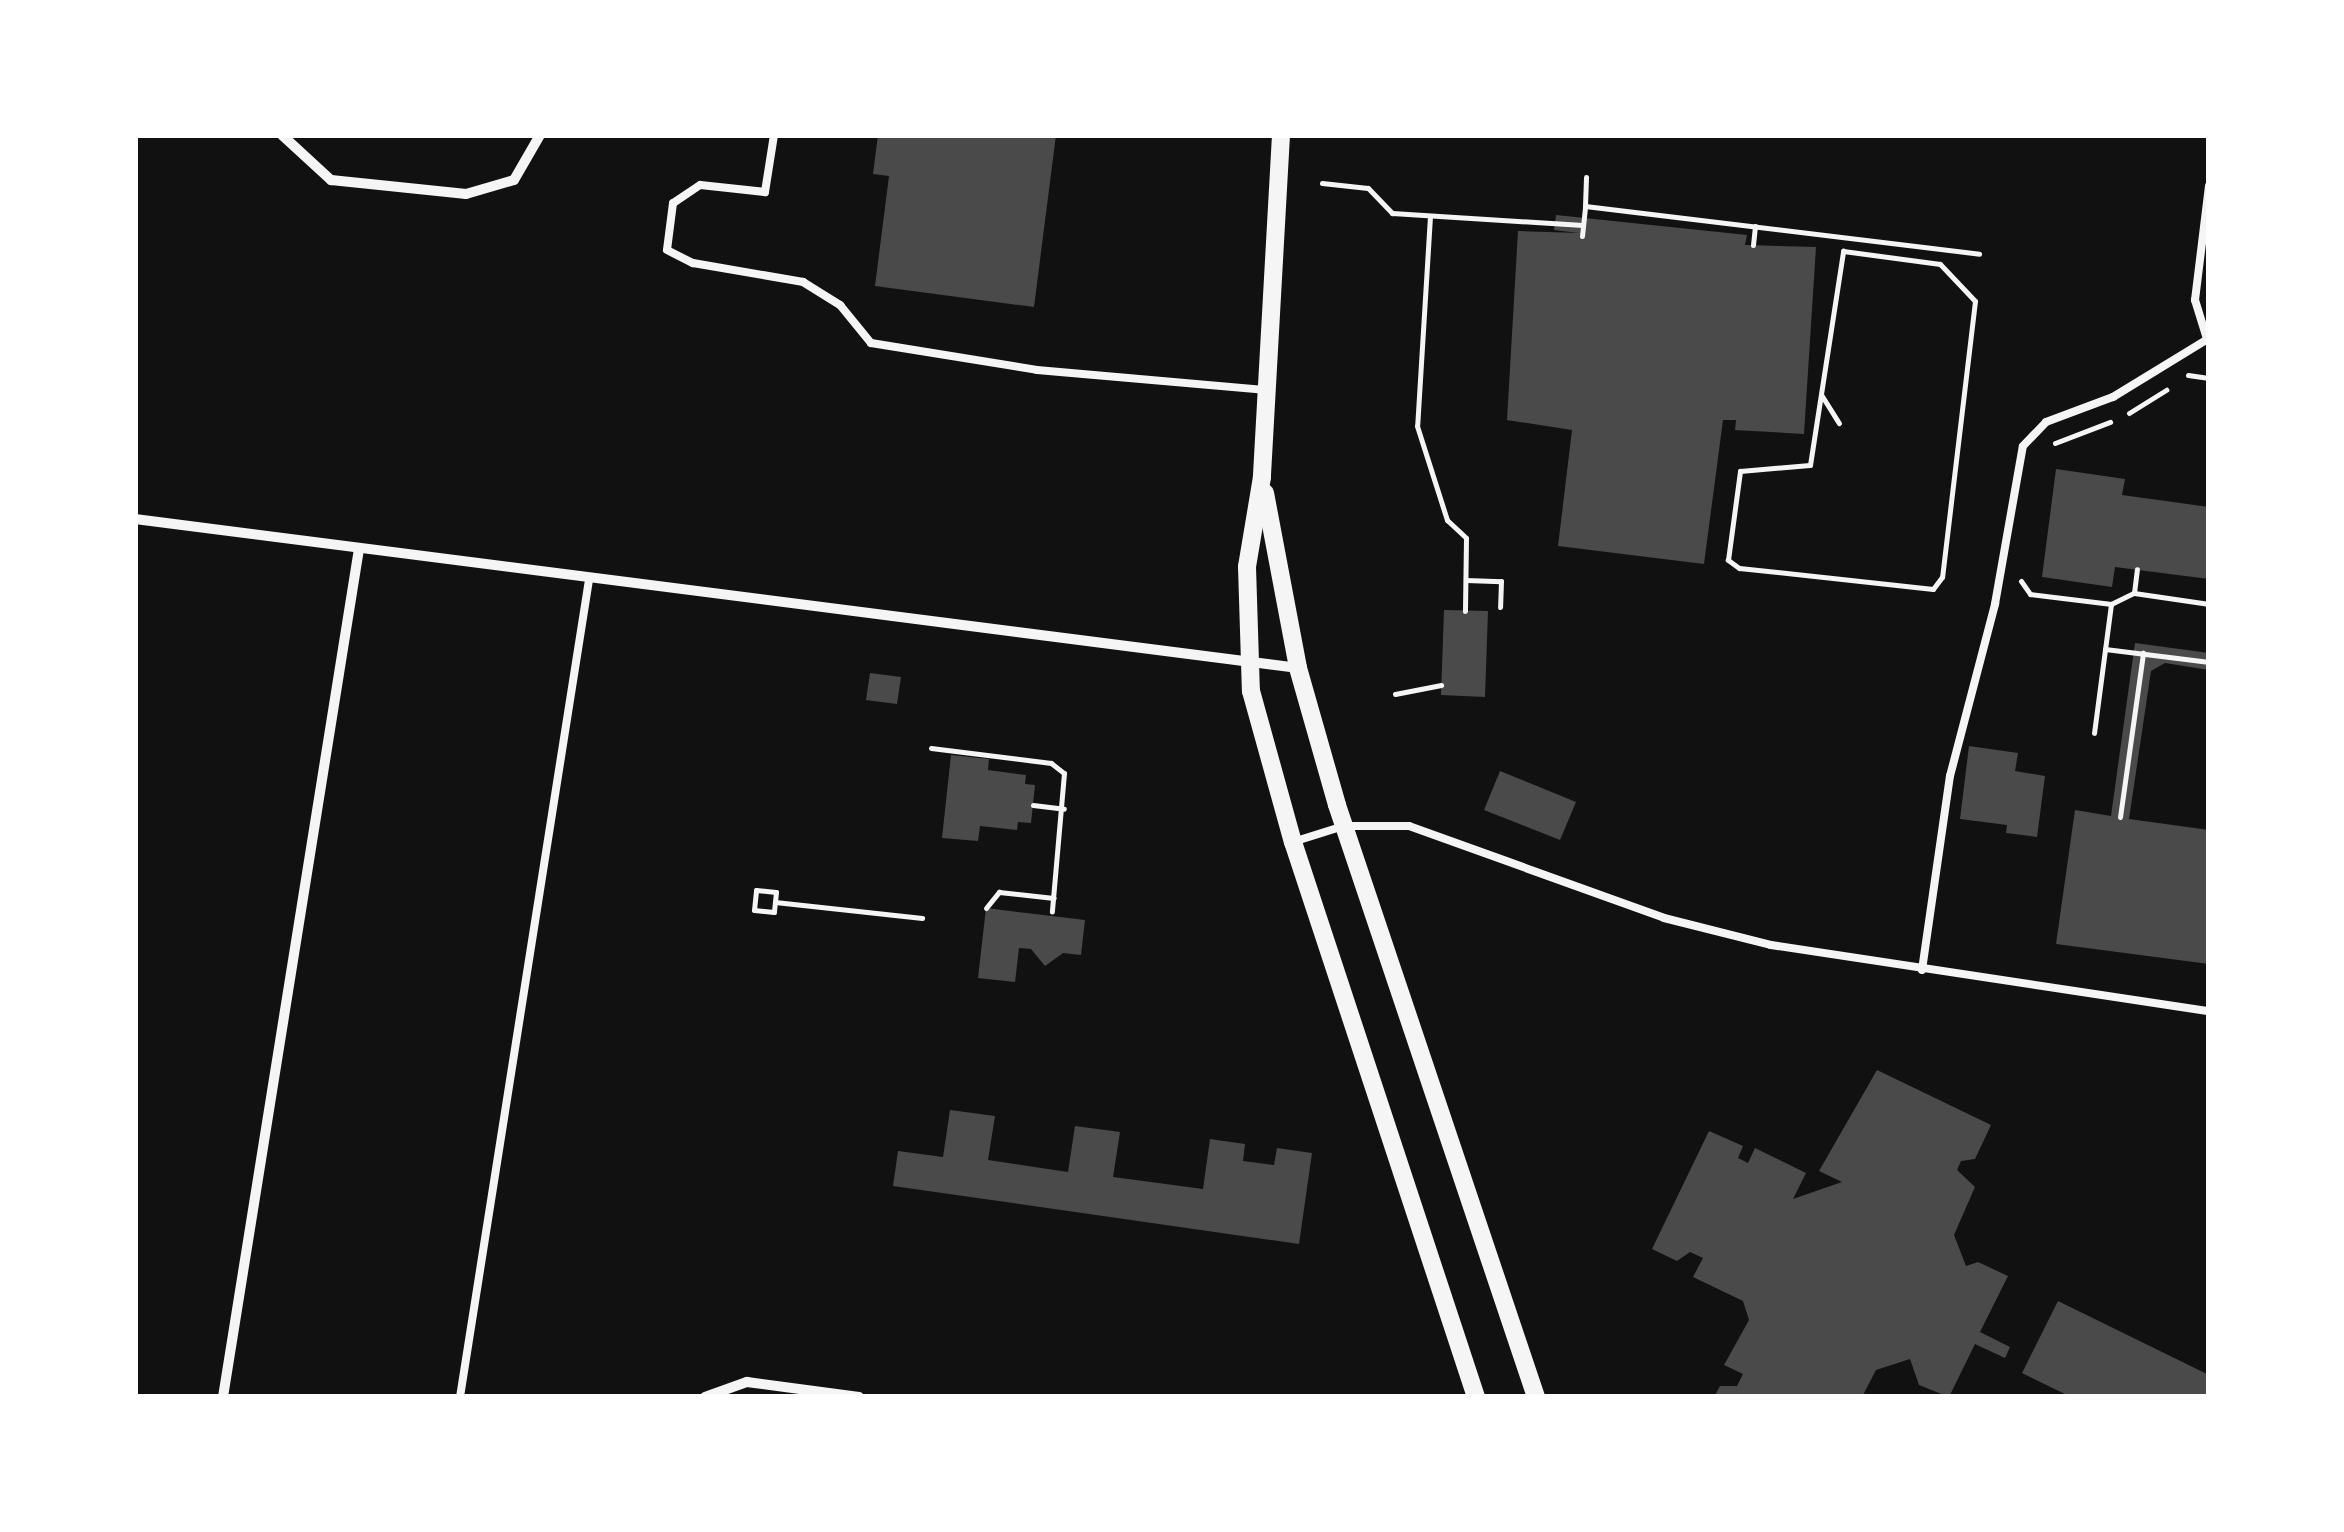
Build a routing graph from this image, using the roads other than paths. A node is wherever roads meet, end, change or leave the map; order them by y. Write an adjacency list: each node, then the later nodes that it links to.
1 (282, 135): 2 (street)
2 (540, 135)
3 (774, 135): 7 (lane)
4 (1280, 135): 7 (street)
5 (2209, 186): 6 (lane)
6 (2208, 341): 16 (lane)
7 (1268, 390): 8 (street)
8 (1262, 478): 12 (street); 13 (street)
9 (135, 519): 10 (street)
10 (358, 549): 11 (street); 18 (street)
11 (589, 580): 12 (street); 19 (lane)
12 (1246, 661): 13 (street); 15 (street)
13 (1298, 668): 14 (street)
14 (1344, 826): 15 (lane); 16 (lane); 23 (street)
15 (1293, 842): 22 (street)
16 (1922, 970): 17 (lane)
17 (2209, 1011)
18 (223, 1397)
19 (460, 1397)
20 (704, 1397): 21 (street)
21 (859, 1397)
22 (1476, 1397)
23 (1536, 1397)

